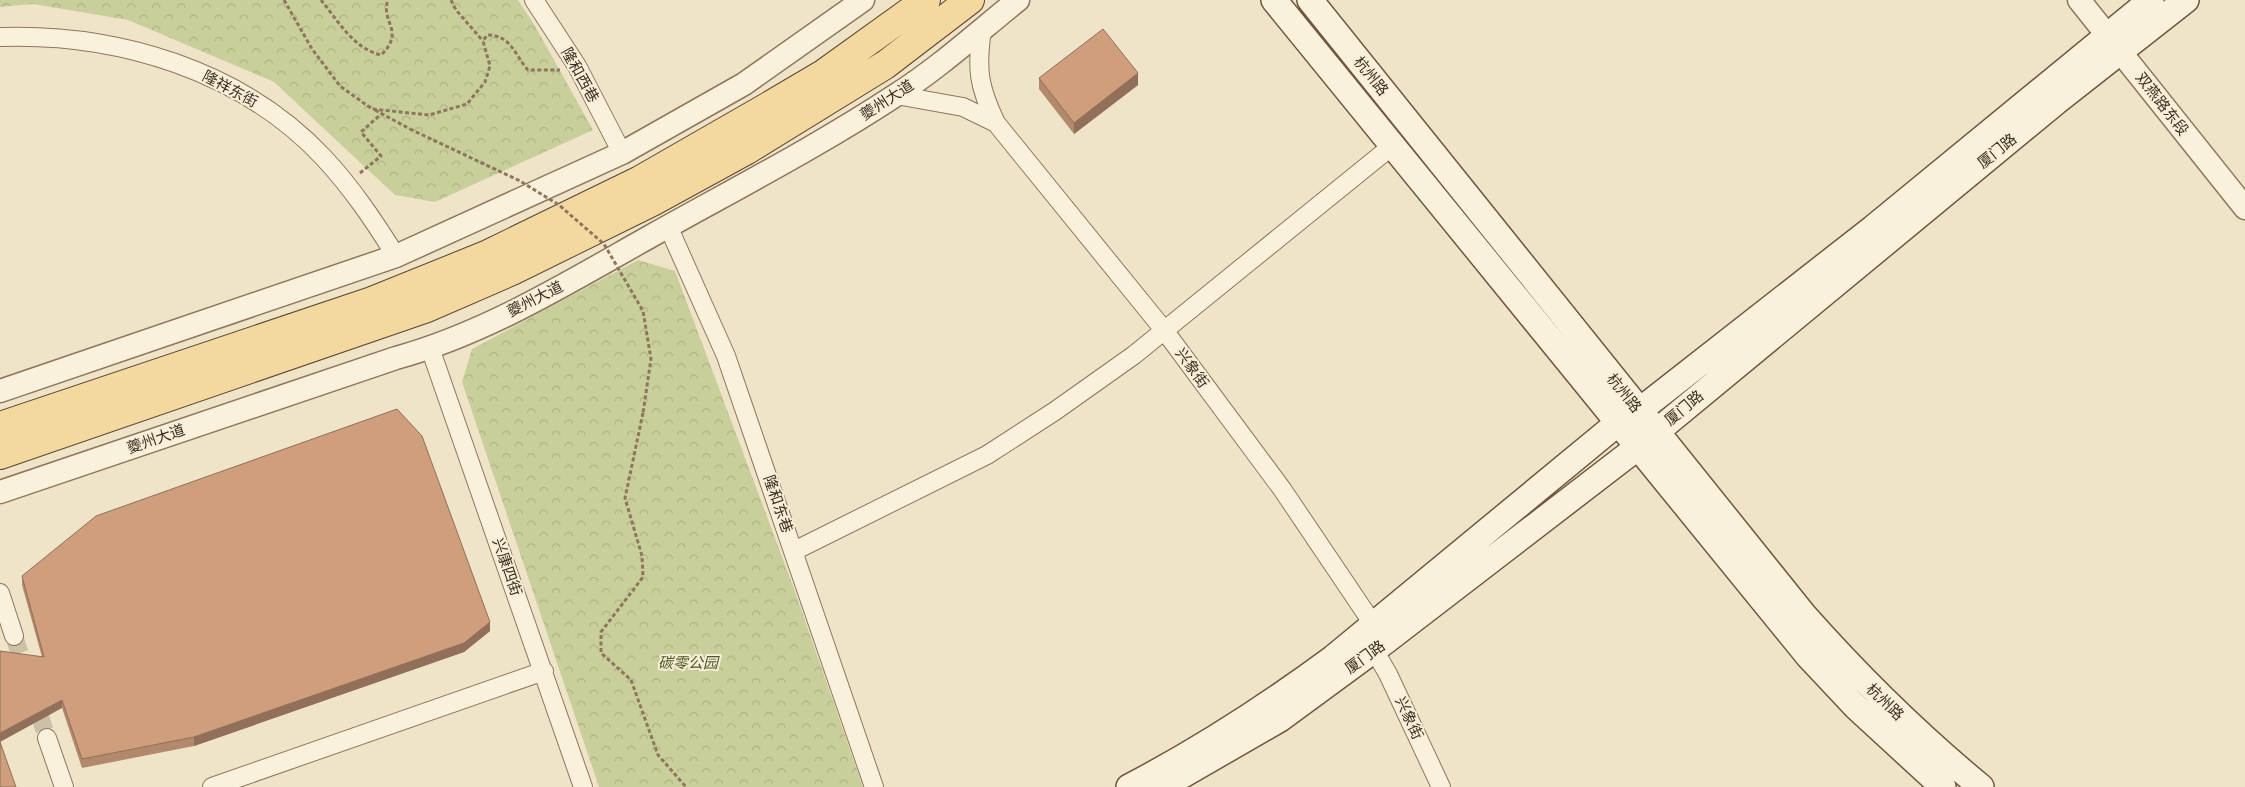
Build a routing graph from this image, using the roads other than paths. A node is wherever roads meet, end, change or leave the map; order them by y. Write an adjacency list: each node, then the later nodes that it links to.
1 (534, 0): 17 (street, 隆和西巷)
2 (863, 0): 17 (street)
3 (926, 0): 26 (main road)
4 (970, 0): 28 (main road, 夔州大道)
5 (1018, 0): 11 (street, 夔州大道)
6 (1274, 0): 16 (main road, 杭州路)
7 (1310, 0): 24 (main road, 杭州路)
8 (2079, 0): 13 (street, 双燕路东段)
9 (2151, 0): 13 (main road, 厦门路)
10 (2186, 0): 13 (main road, 厦门路)
11 (982, 30): 14 (street, 夔州大道); 15 (street, 兴象街)
12 (0, 37): 20 (street, 隆祥东街)
13 (2114, 44): 18 (street, 双燕路东段); 24 (main road, 厦门路); 27 (main road, 厦门路)
14 (896, 95): 15 (street, 兴象街); 19 (street, 夔州大道)
15 (996, 123): 21 (street, 兴象街)
16 (1392, 146): 21 (street); 25 (main road, 杭州路)
17 (622, 153): 20 (street)
18 (2245, 208)
19 (668, 226): 22 (street, 夔州大道); 30 (street, 隆和东巷)
20 (396, 256): 23 (street)
21 (1164, 330): 30 (street); 32 (street, 兴象街)
22 (430, 348): 29 (street, 夔州大道); 35 (street, 兴康四街)
23 (0, 391)
24 (1639, 411): 25 (main road, 厦门路); 27 (main road, 杭州路)
25 (1618, 423): 27 (main road, 杭州路); 32 (main road, 厦门路)
26 (0, 426)
27 (1647, 440): 34 (main road, 厦门路); 44 (main road, 杭州路); 45 (main road, 杭州路)
28 (0, 455)
29 (0, 492)
30 (794, 551): 40 (street, 隆和东巷)
31 (0, 593): 33 (street)
32 (1373, 624): 41 (main road, 厦门路)
33 (14, 636)
34 (1374, 650): 42 (main road, 厦门路); 43 (street, 兴象街)
35 (544, 671): 38 (street); 39 (street, 兴康四街)
36 (48, 738): 37 (street)
37 (64, 787)
38 (212, 787)
39 (583, 787)
40 (874, 787)
41 (1129, 787)
42 (1162, 787)
43 (1441, 787)
44 (1943, 787)
45 (1980, 787)

